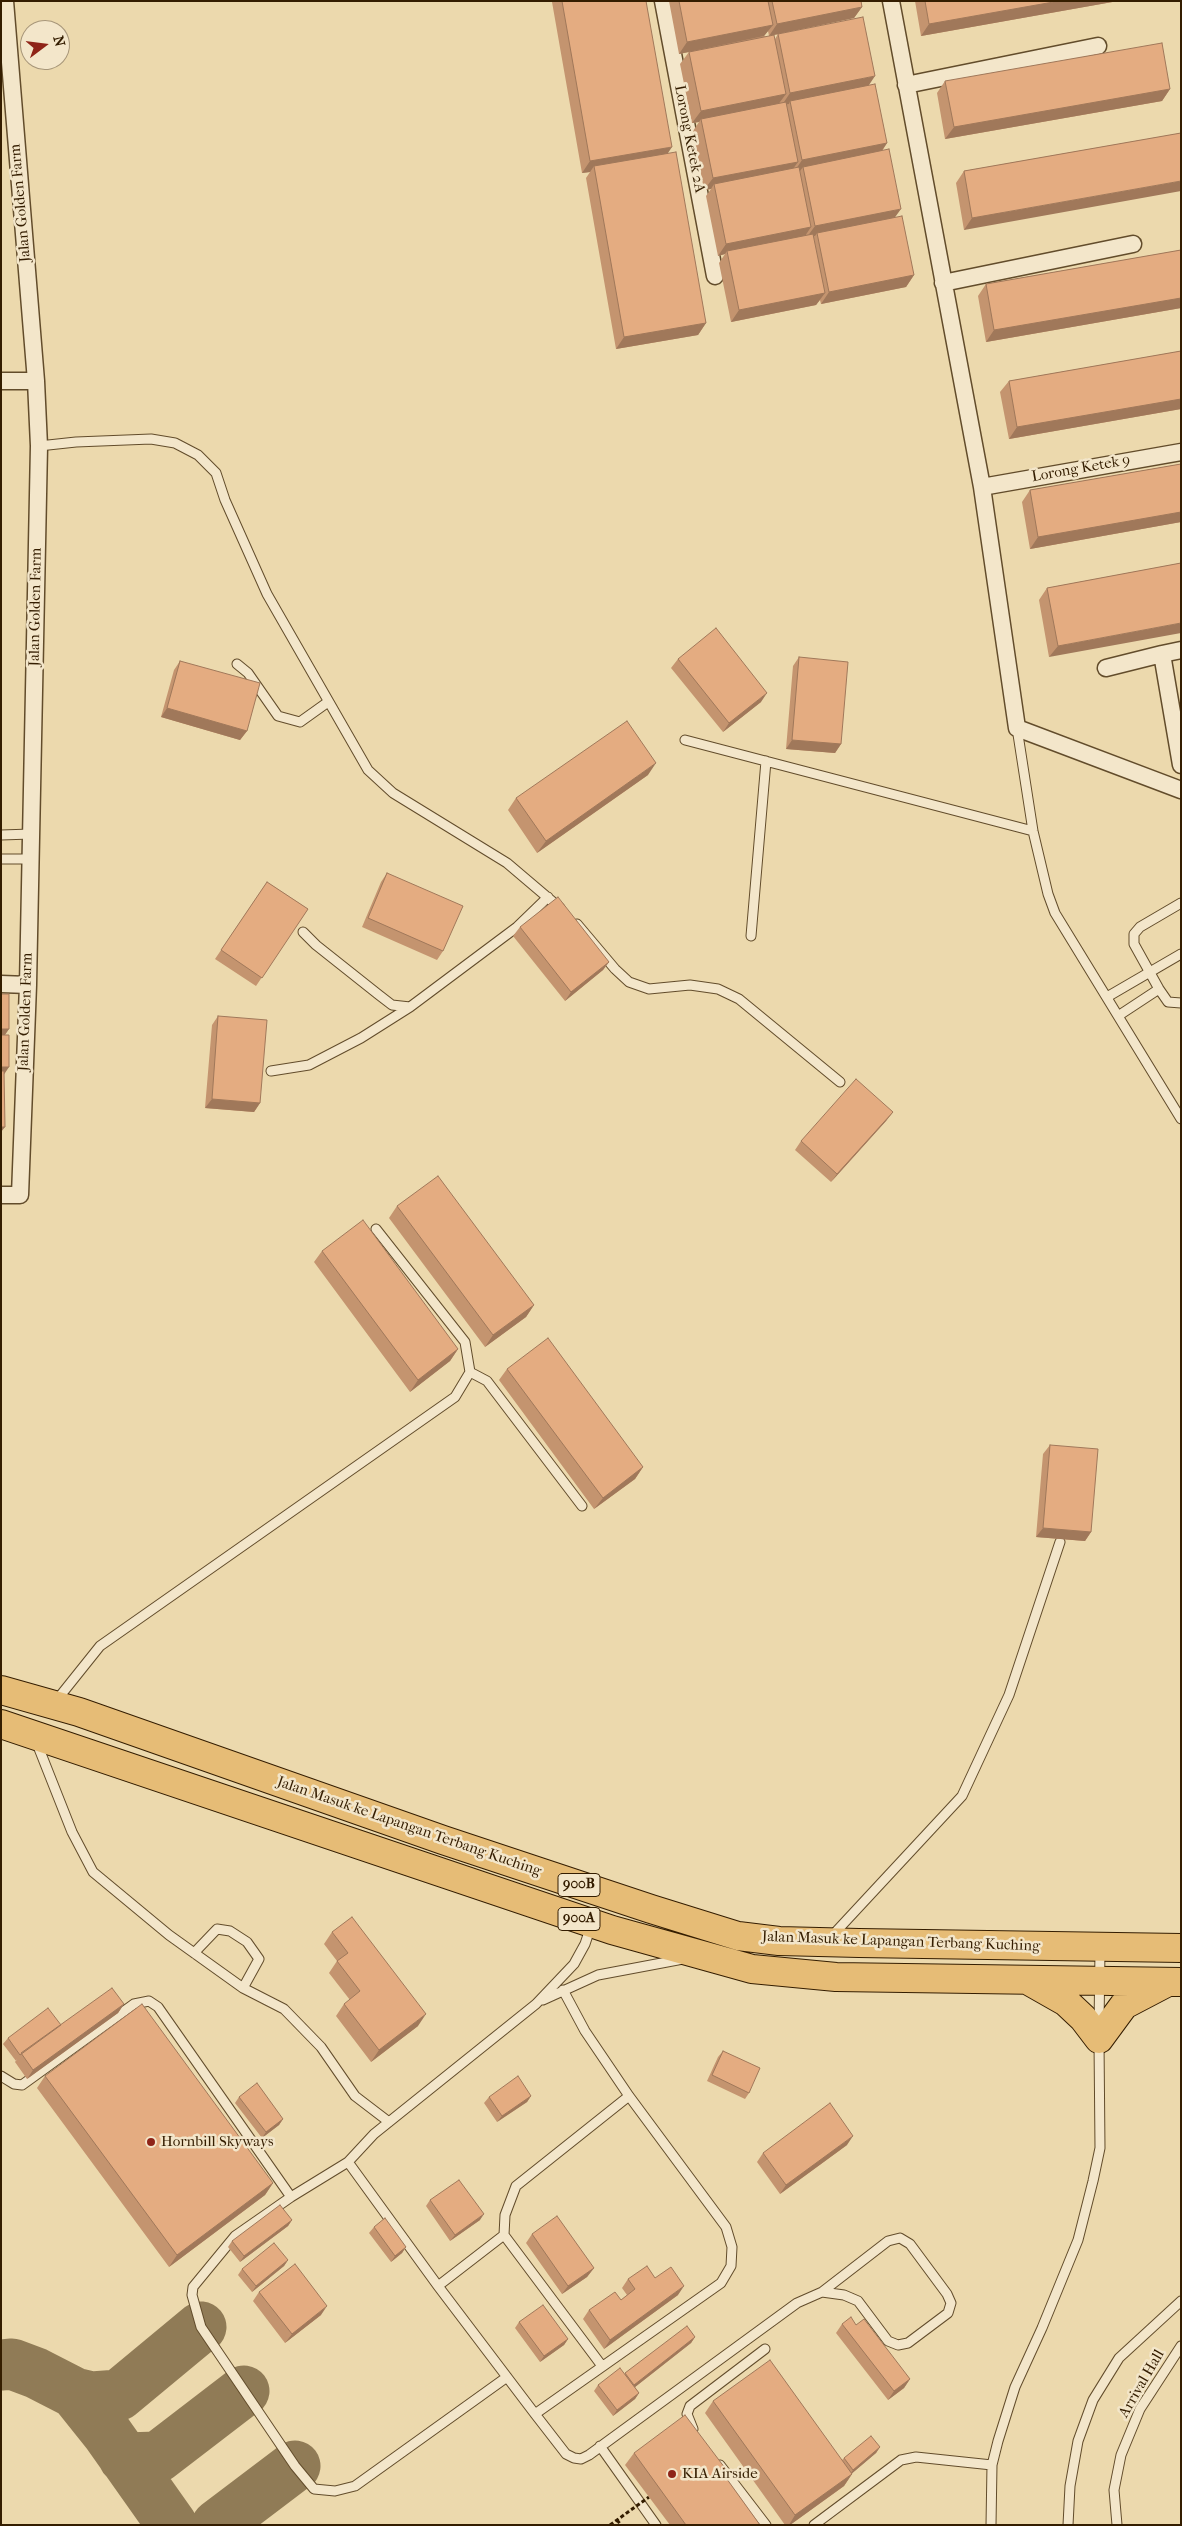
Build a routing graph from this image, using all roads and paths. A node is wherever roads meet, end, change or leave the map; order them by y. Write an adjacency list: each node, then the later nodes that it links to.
1 (4, 1): 5 (street, Jalan Golden Farm)
2 (663, 1): 8 (street, Lorong Ketek 2A)
3 (890, 1): 6 (street)
4 (1098, 46): 6 (street)
5 (6, 80): 11 (street, Jalan Golden Farm)
6 (906, 85): 9 (street)
7 (1133, 244): 9 (street)
8 (715, 276)
9 (943, 283): 14 (street)
10 (1, 381): 11 (street)
11 (36, 381): 12 (street, Jalan Golden Farm)
12 (39, 446): 19 (lane); 26 (street, Jalan Golden Farm)
13 (1181, 452): 14 (street, Lorong Ketek 9)
14 (982, 487): 20 (street)
15 (1181, 650): 16 (street)
16 (1162, 654): 18 (street); 23 (street)
17 (237, 664): 19 (lane)
18 (1106, 668)
19 (328, 702): 30 (lane)
20 (1017, 728): 24 (street); 25 (lane)
21 (685, 740): 22 (lane)
22 (766, 761): 25 (lane); 33 (lane)
23 (1181, 765)
24 (1181, 790)
25 (1033, 831): 39 (lane)
26 (31, 834): 27 (lane); 29 (street, Jalan Golden Farm)
27 (1, 835)
28 (1, 859): 29 (lane)
29 (30, 859): 37 (street, Jalan Golden Farm)
30 (548, 897): 41 (lane); 44 (lane)
31 (1181, 903): 35 (lane)
32 (302, 932): 41 (lane)
33 (751, 936)
34 (1181, 954): 35 (lane)
35 (1148, 972): 38 (lane); 39 (lane)
36 (1, 984): 37 (street)
37 (28, 985): 46 (street, Jalan Golden Farm)
38 (1159, 989): 40 (lane); 42 (lane)
39 (1107, 997): 42 (lane)
40 (1181, 1003)
41 (410, 1007): 43 (lane)
42 (1118, 1016): 45 (lane)
43 (271, 1071)
44 (840, 1082)
45 (1181, 1120)
46 (1, 1195)
47 (376, 1229): 48 (lane)
48 (470, 1372): 49 (lane); 52 (lane)
49 (582, 1506)
50 (1060, 1542): 56 (lane)
51 (1, 1690): 52 (highway, Jalan Masuk ke Lapangan Terbang Kuching / 900B)
52 (53, 1705): 56 (highway, Jalan Masuk ke Lapangan Terbang Kuching / 900B)
53 (1, 1724): 54 (highway, 900A)
54 (34, 1734): 55 (highway, 900A); 59 (lane)
55 (592, 1924): 60 (highway, 900A); 66 (lane)
56 (826, 1942): 57 (highway, Jalan Masuk ke Lapangan Terbang Kuching / 900B)
57 (1100, 1947): 58 (highway, Jalan Masuk ke Lapangan Terbang Kuching / 900B); 62 (lane)
58 (1181, 1948)
59 (194, 1953): 64 (lane); 64 (lane)
60 (698, 1956): 61 (highway, 900A); 65 (lane)
61 (1028, 1980): 62 (highway, 900A); 67 (highway)
62 (1100, 1981): 63 (highway, 900A); 67 (lane)
63 (1175, 1982): 67 (highway)
64 (244, 1988): 70 (lane)
65 (563, 1990): 66 (lane); 69 (lane)
66 (536, 2004): 70 (lane)
67 (1099, 2039): 85 (lane)
68 (1, 2076): 72 (lane)
69 (629, 2096): 73 (lane); 79 (lane)
70 (390, 2122): 71 (lane)
71 (348, 2162): 72 (lane); 74 (lane)
72 (291, 2197): 80 (lane)
73 (504, 2235): 74 (lane); 79 (lane)
74 (438, 2286): 80 (lane)
75 (822, 2292): 75 (lane); 83 (lane)
76 (1181, 2301): 94 (lane)
77 (1181, 2346): 95 (lane, Arrival Hall)
78 (764, 2349): 82 (lane)
79 (602, 2366): 81 (lane)
80 (507, 2377): 81 (lane)
81 (535, 2414): 83 (lane)
82 (701, 2440)
83 (600, 2446): 90 (lane)
84 (713, 2456): 91 (lane)
85 (992, 2465): 92 (lane); 93 (lane)
86 (649, 2497): 87 (path, bridge)
87 (617, 2520): 88 (path, bridge); 89 (path, bridge)
88 (610, 2525)
89 (621, 2525)
90 (656, 2525)
91 (766, 2525)
92 (814, 2525)
93 (991, 2525)
94 (1068, 2525)
95 (1116, 2525)

